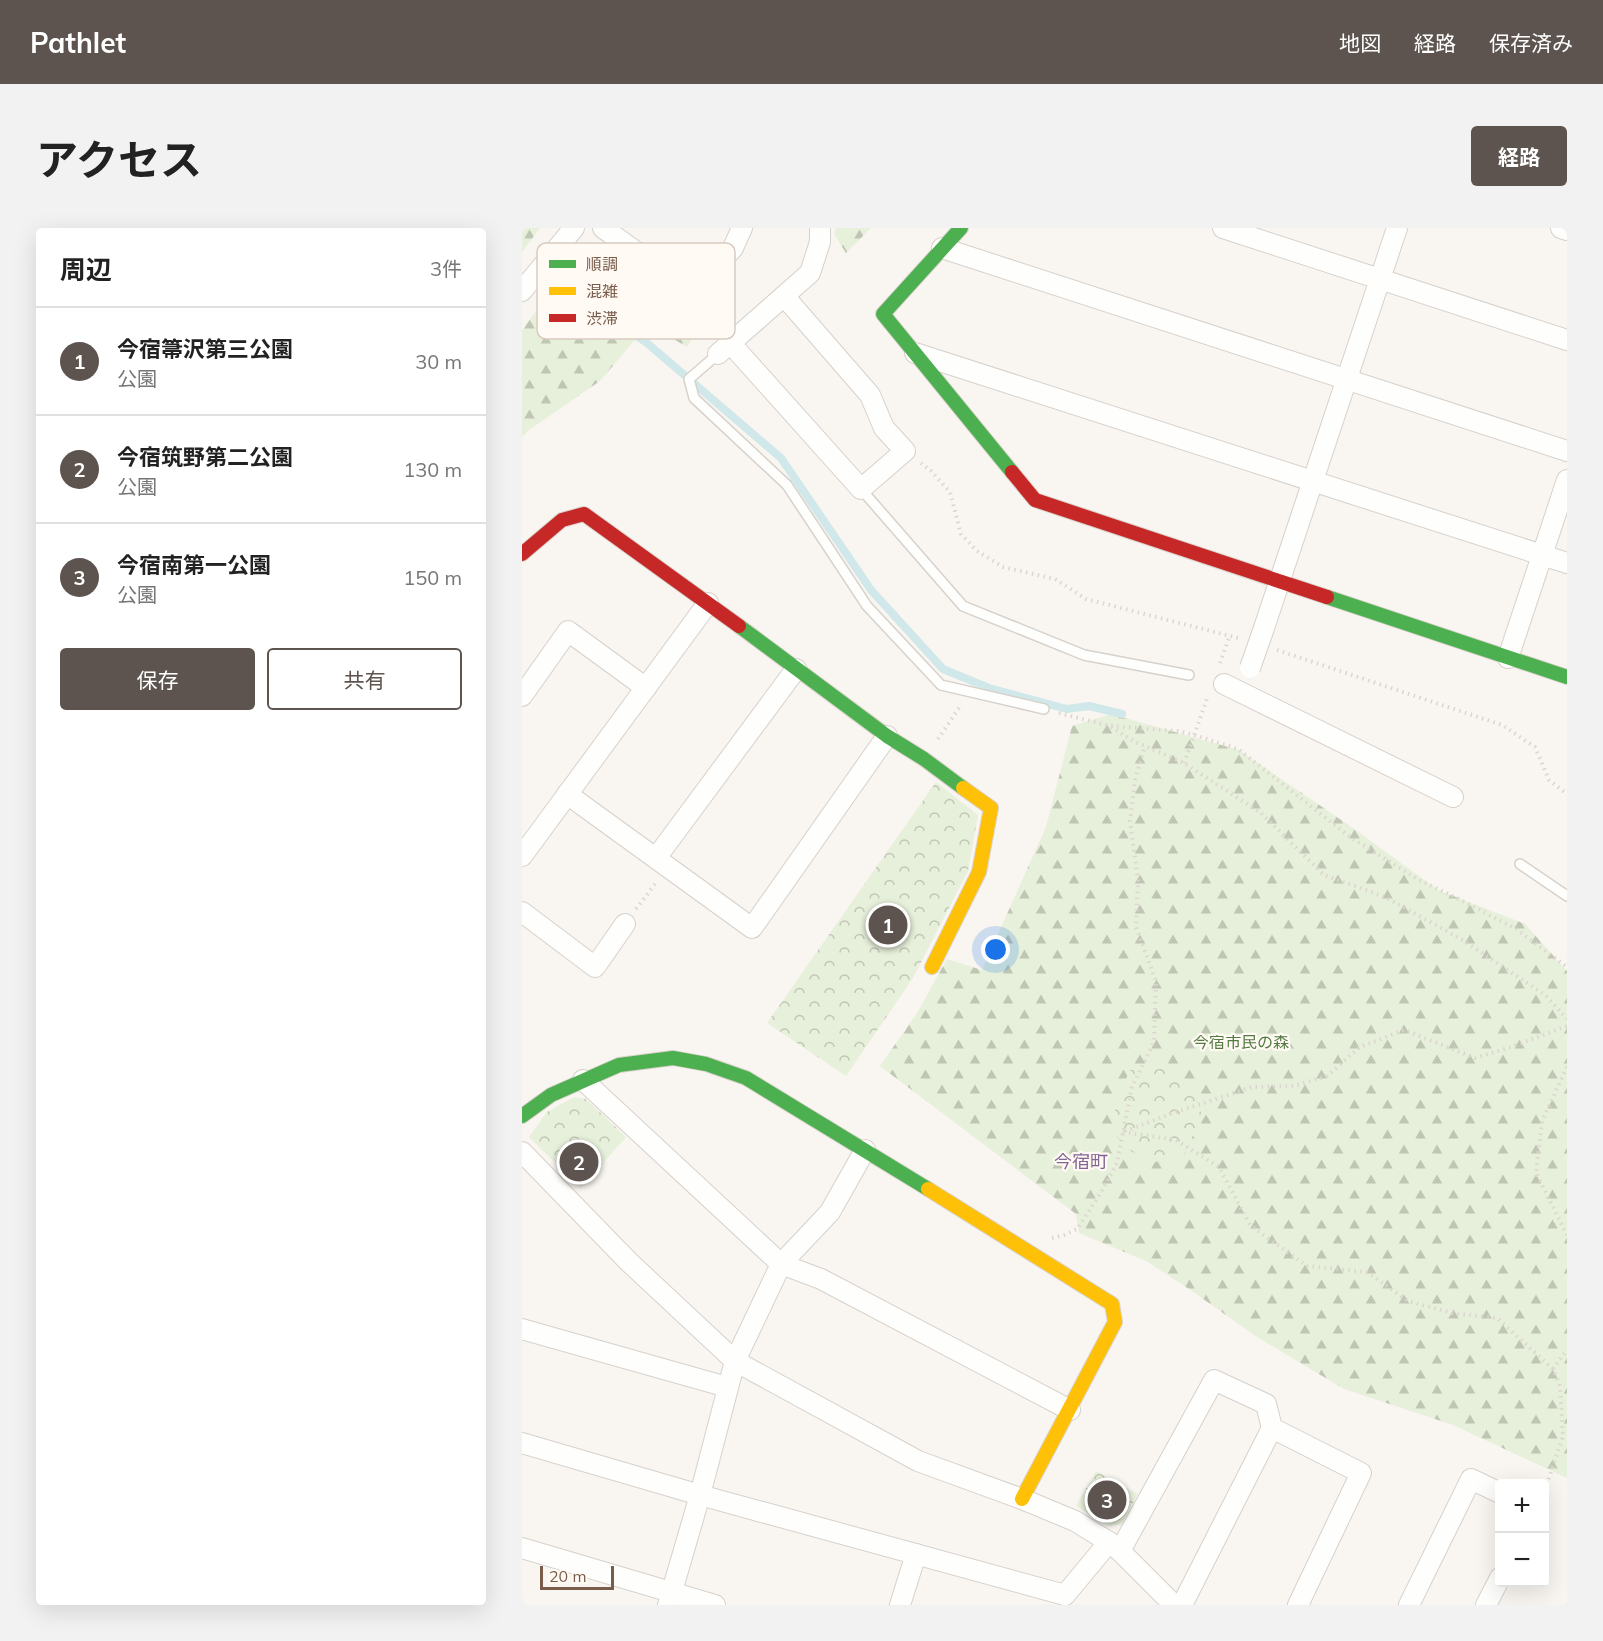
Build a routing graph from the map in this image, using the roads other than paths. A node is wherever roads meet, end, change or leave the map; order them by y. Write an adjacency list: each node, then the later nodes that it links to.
1 (574, 228): 10 (street)
2 (603, 228): 11 (street)
3 (742, 228): 12 (street)
4 (820, 228): 17 (street)
5 (961, 228): 13 (street)
6 (1223, 228): 15 (street)
7 (1397, 228): 15 (street)
8 (1560, 228): 9 (street)
9 (1567, 230)
10 (562, 243)
11 (624, 243)
12 (735, 244)
13 (942, 248): 20 (street); 21 (street)
14 (537, 273): 16 (street)
15 (1380, 279): 18 (street); 21 (street)
16 (522, 291)
17 (784, 296): 19 (street); 25 (street)
18 (1567, 340)
19 (725, 349): 25 (street); 39 (lane)
20 (915, 353): 24 (street); 29 (street)
21 (1347, 380): 22 (street); 24 (street)
22 (1567, 451)
23 (1567, 480): 27 (street)
24 (1312, 481): 27 (street); 29 (street)
25 (861, 489): 33 (lane)
26 (522, 554): 30 (street)
27 (1542, 555): 28 (street); 31 (street)
28 (1567, 563)
29 (1279, 582): 31 (street); 37 (street, bridge)
30 (708, 603): 32 (street); 36 (street)
31 (1508, 658): 34 (street)
32 (796, 669): 40 (street); 44 (street)
33 (1189, 675)
34 (1567, 677)
35 (1224, 684): 37 (street)
36 (646, 688): 38 (street); 41 (street)
37 (1243, 693): 42 (street)
38 (522, 696)
39 (1044, 709)
40 (887, 736): 44 (street); 49 (street)
41 (567, 794): 43 (street); 44 (street)
42 (1453, 797)
43 (522, 856)
44 (662, 862)
45 (1520, 864): 46 (lane)
46 (1567, 896)
47 (522, 912): 48 (street)
48 (625, 924)
49 (932, 967)
50 (583, 1080): 51 (street); 52 (street); 54 (street)
51 (522, 1116)
52 (866, 1150): 54 (street); 58 (street)
53 (522, 1152): 56 (street)
54 (781, 1264): 56 (street); 58 (street)
55 (522, 1329): 57 (street)
56 (735, 1361): 57 (street); 63 (street)
57 (728, 1387): 62 (street)
58 (1070, 1410): 63 (street)
59 (1272, 1428): 64 (street); 72 (street); 73 (street)
60 (522, 1443): 62 (street)
61 (1495, 1491): 74 (street)
62 (700, 1495): 66 (street); 68 (street)
63 (1022, 1499): 64 (street)
64 (1115, 1546): 66 (street); 71 (street)
65 (522, 1548): 68 (street)
66 (916, 1554): 70 (street)
67 (1495, 1587): 75 (street)
68 (669, 1599): 69 (street)
69 (715, 1605)
70 (900, 1605)
71 (1174, 1605)
72 (1182, 1605)
73 (1298, 1605)
74 (1409, 1605)
75 (1486, 1605)

